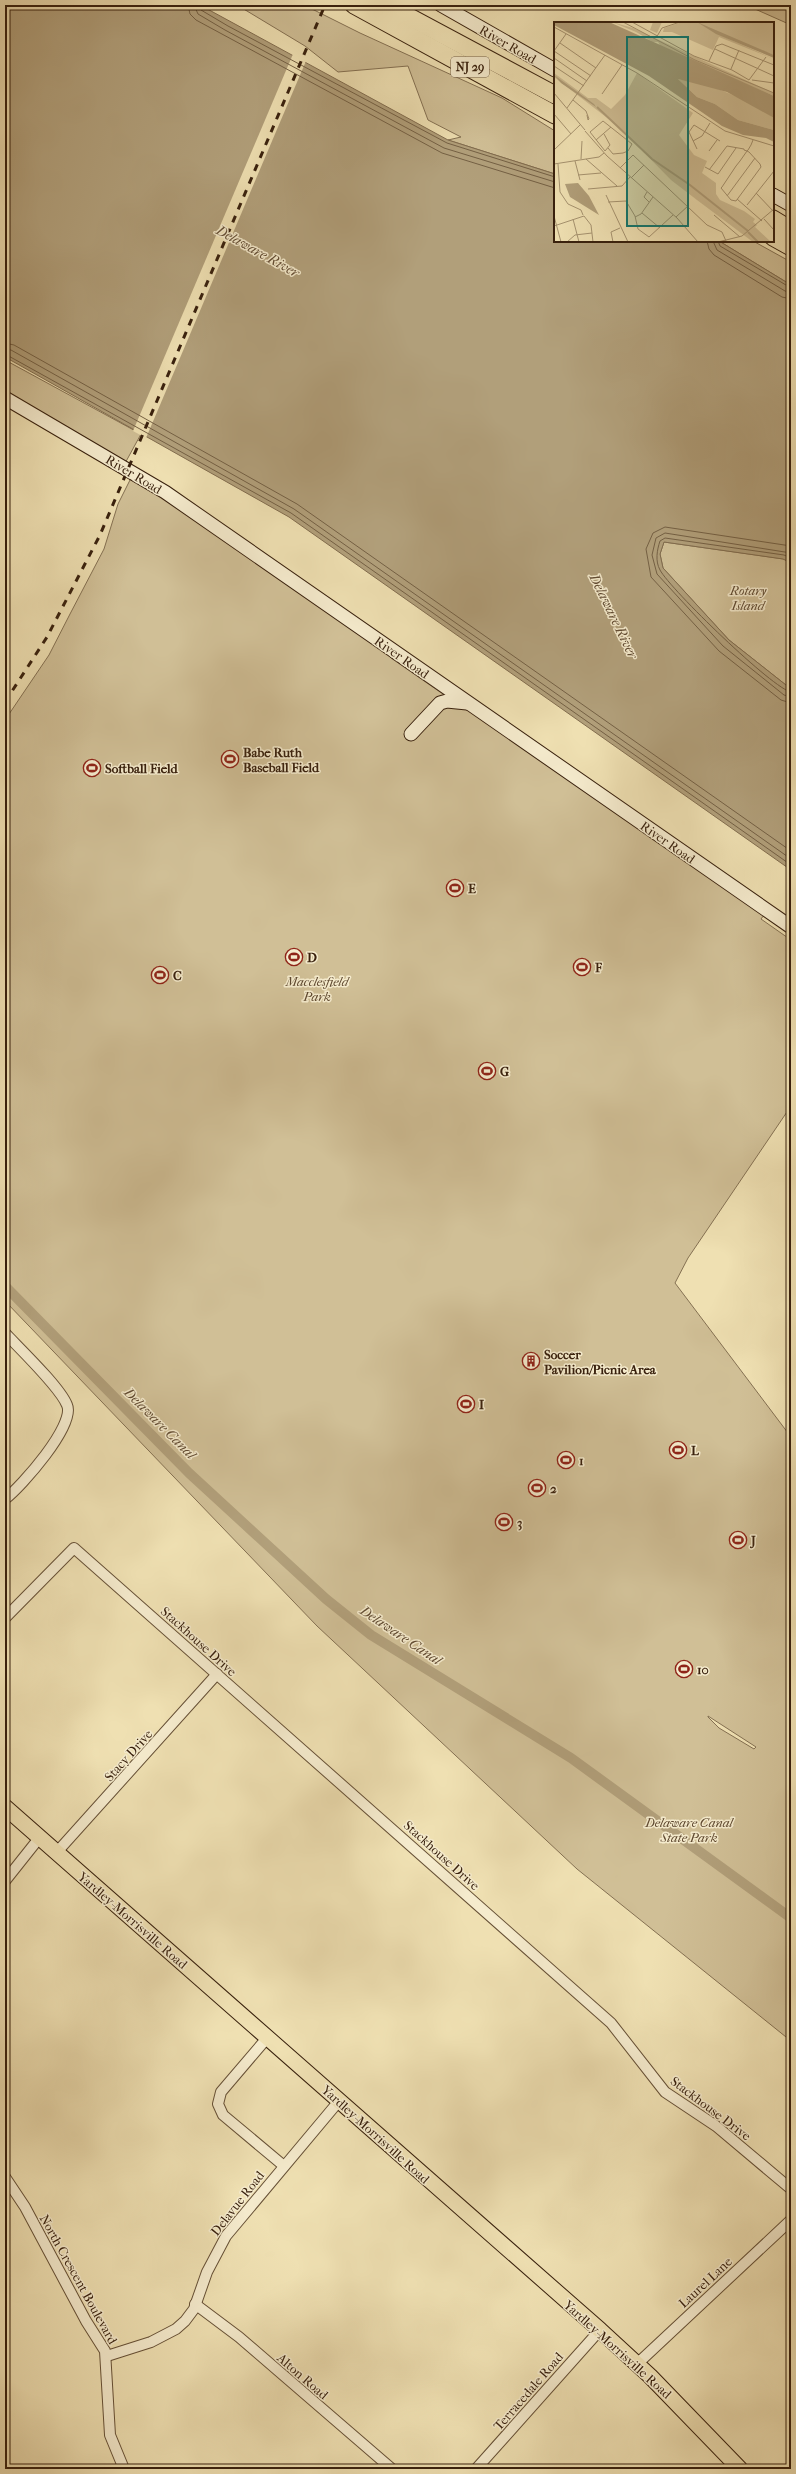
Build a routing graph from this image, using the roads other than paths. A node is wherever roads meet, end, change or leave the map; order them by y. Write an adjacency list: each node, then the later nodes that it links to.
1 (354, 5): 3 (highway, River Road / NJ 29)
2 (441, 5): 4 (main road, River Road)
3 (385, 10): 5 (highway, River Road / NJ 29); 6 (highway, River Road / NJ 29)
4 (554, 69)
5 (554, 94)
6 (554, 113)
7 (774, 196): 8 (main road)
8 (791, 205)
9 (774, 220): 10 (highway)
10 (791, 230)
11 (774, 238): 12 (highway)
12 (791, 247)
13 (5, 398): 14 (main road, River Road)
14 (444, 686): 15 (main road, River Road); 15 (main road)
15 (468, 703): 16 (main road, River Road)
16 (791, 927)
17 (5, 1333): 18 (street)
18 (5, 1499)
19 (5, 1618): 20 (street, Stackhouse Drive)
20 (217, 1674): 23 (street, Stacy Drive); 29 (street, Stackhouse Drive)
21 (5, 1807): 22 (main road, Yardley-Morrisville Road)
22 (40, 1837): 23 (main road, Yardley-Morrisville Road); 24 (street)
23 (57, 1852): 25 (main road, Yardley-Morrisville Road)
24 (5, 1881)
25 (267, 2038): 26 (main road, Yardley-Morrisville Road); 27 (street)
26 (339, 2101): 27 (street, Delavue Road); 32 (main road, Yardley-Morrisville Road)
27 (284, 2166): 31 (street, Delavue Road)
28 (5, 2177): 33 (street, North Crescent Boulevard)
29 (791, 2189)
30 (791, 2220): 34 (street, Laurel Lane)
31 (195, 2304): 33 (street, Delavue Road); 36 (street, Alton Road)
32 (600, 2330): 34 (main road, Yardley-Morrisville Road); 37 (street, Terracedale Road)
33 (107, 2356): 35 (street, North Crescent Boulevard)
34 (637, 2364): 38 (main road, Yardley-Morrisville Road)
35 (124, 2469)
36 (392, 2469)
37 (476, 2469)
38 (740, 2469)

